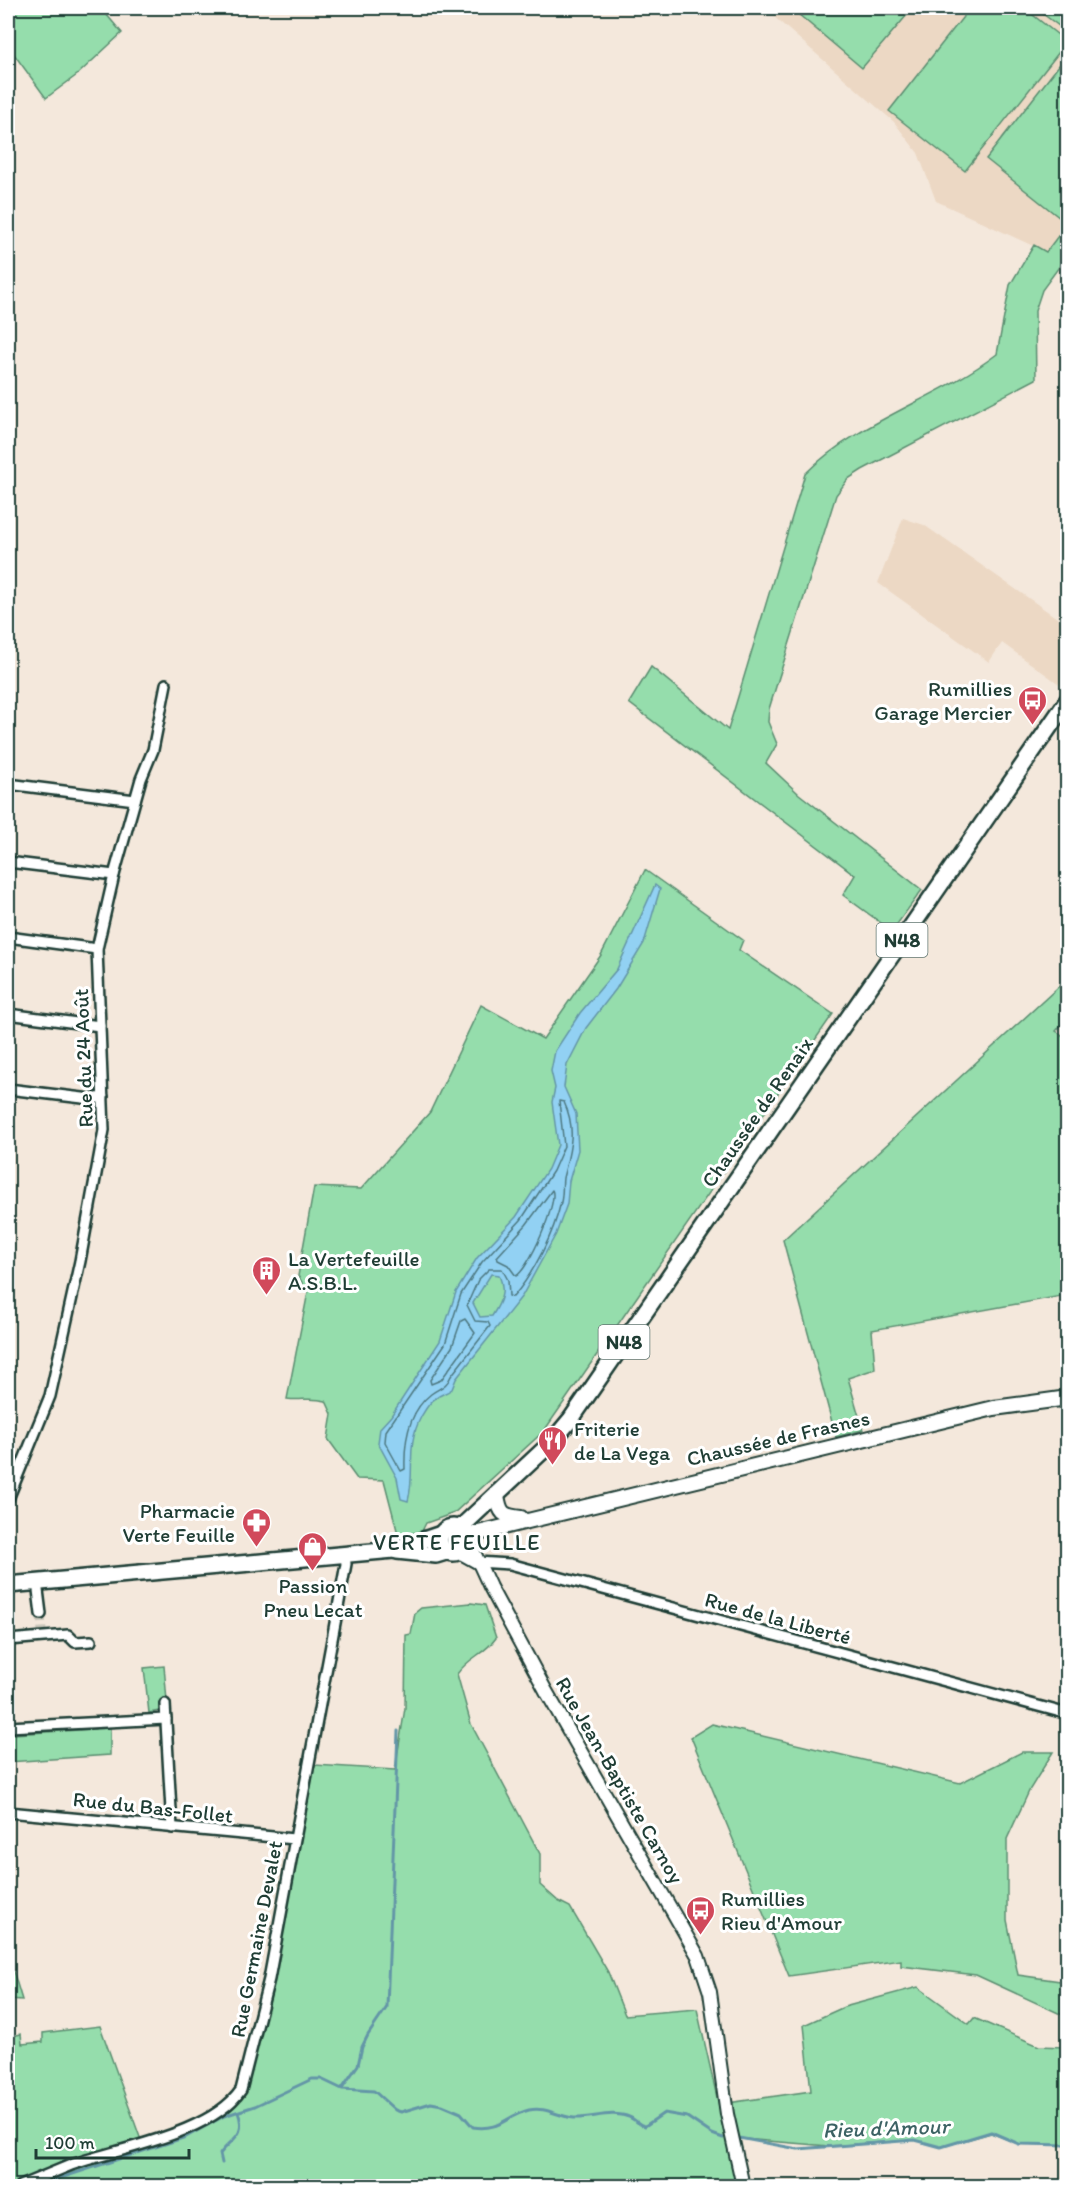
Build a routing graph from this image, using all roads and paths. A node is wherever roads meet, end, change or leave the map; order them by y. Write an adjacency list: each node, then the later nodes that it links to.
1 (166, 684): 4 (street, Rue du 24 Août)
2 (1068, 700): 15 (main road, Chaussée de Renaix / N48)
3 (8, 784): 4 (street)
4 (135, 800): 6 (street, Rue du 24 Août)
5 (8, 862): 6 (street)
6 (114, 875): 8 (street, Rue du 24 Août)
7 (8, 937): 8 (street)
8 (97, 949): 10 (street, Rue du 24 Août)
9 (8, 1014): 10 (street)
10 (100, 1026): 12 (street, Rue du 24 Août)
11 (8, 1089): 12 (street)
12 (103, 1097): 14 (street, Rue du 24 Août)
13 (1068, 1398): 16 (main road, Chaussée de Frasnes)
14 (9, 1493)
15 (497, 1494): 16 (main road); 17 (main road, Chaussée de Renaix / N48)
16 (529, 1519): 17 (main road, Chaussée de Frasnes)
17 (459, 1543): 18 (main road); 18 (main road); 20 (street)
18 (394, 1550): 19 (main road)
19 (345, 1555): 21 (main road); 32 (street, Rue Germaine Devalet)
20 (477, 1563): 27 (street, Rue de la Liberté); 34 (street, Rue Jean-Baptiste Carnoy)
21 (37, 1582): 22 (main road); 23 (street)
22 (8, 1585)
23 (41, 1614)
24 (8, 1640): 25 (street)
25 (91, 1641)
26 (165, 1704): 28 (street)
27 (1068, 1714)
28 (166, 1719): 29 (street); 31 (street)
29 (8, 1727)
30 (8, 1812): 31 (street, Rue du Bas-Follet)
31 (172, 1828): 32 (street, Rue du Bas-Follet)
32 (294, 1839): 33 (street, Rue Germaine Devalet)
33 (20, 2187)
34 (743, 2187)

